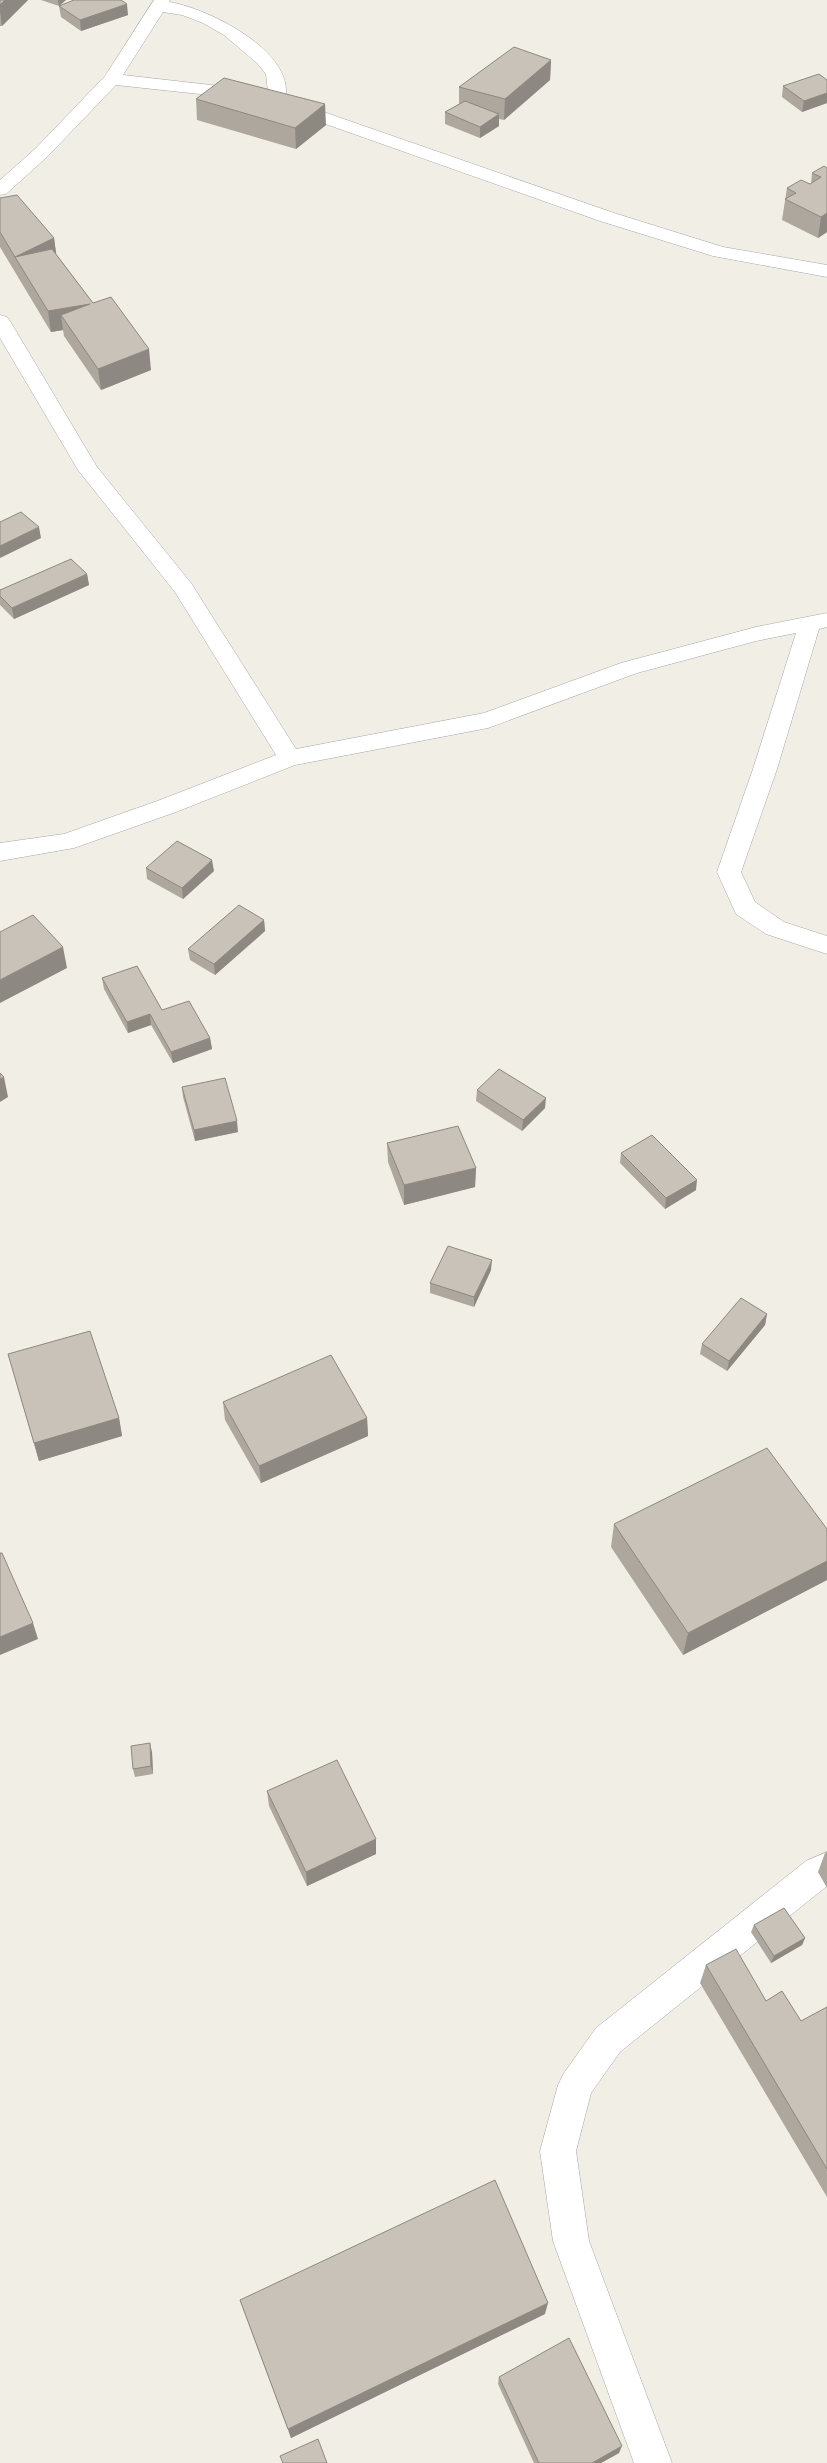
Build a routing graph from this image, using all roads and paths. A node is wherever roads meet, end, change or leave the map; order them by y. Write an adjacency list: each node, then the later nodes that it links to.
1 (160, 3): 2 (street); 3 (street)
2 (112, 79): 3 (street); 4 (street)
3 (278, 101): 5 (street)
4 (0, 190)
5 (827, 272)
6 (0, 321): 8 (street)
7 (818, 622): 8 (street); 10 (street)
8 (290, 758): 9 (street)
9 (0, 852)
10 (827, 945)
11 (827, 1868): 12 (street)
12 (653, 2463)

